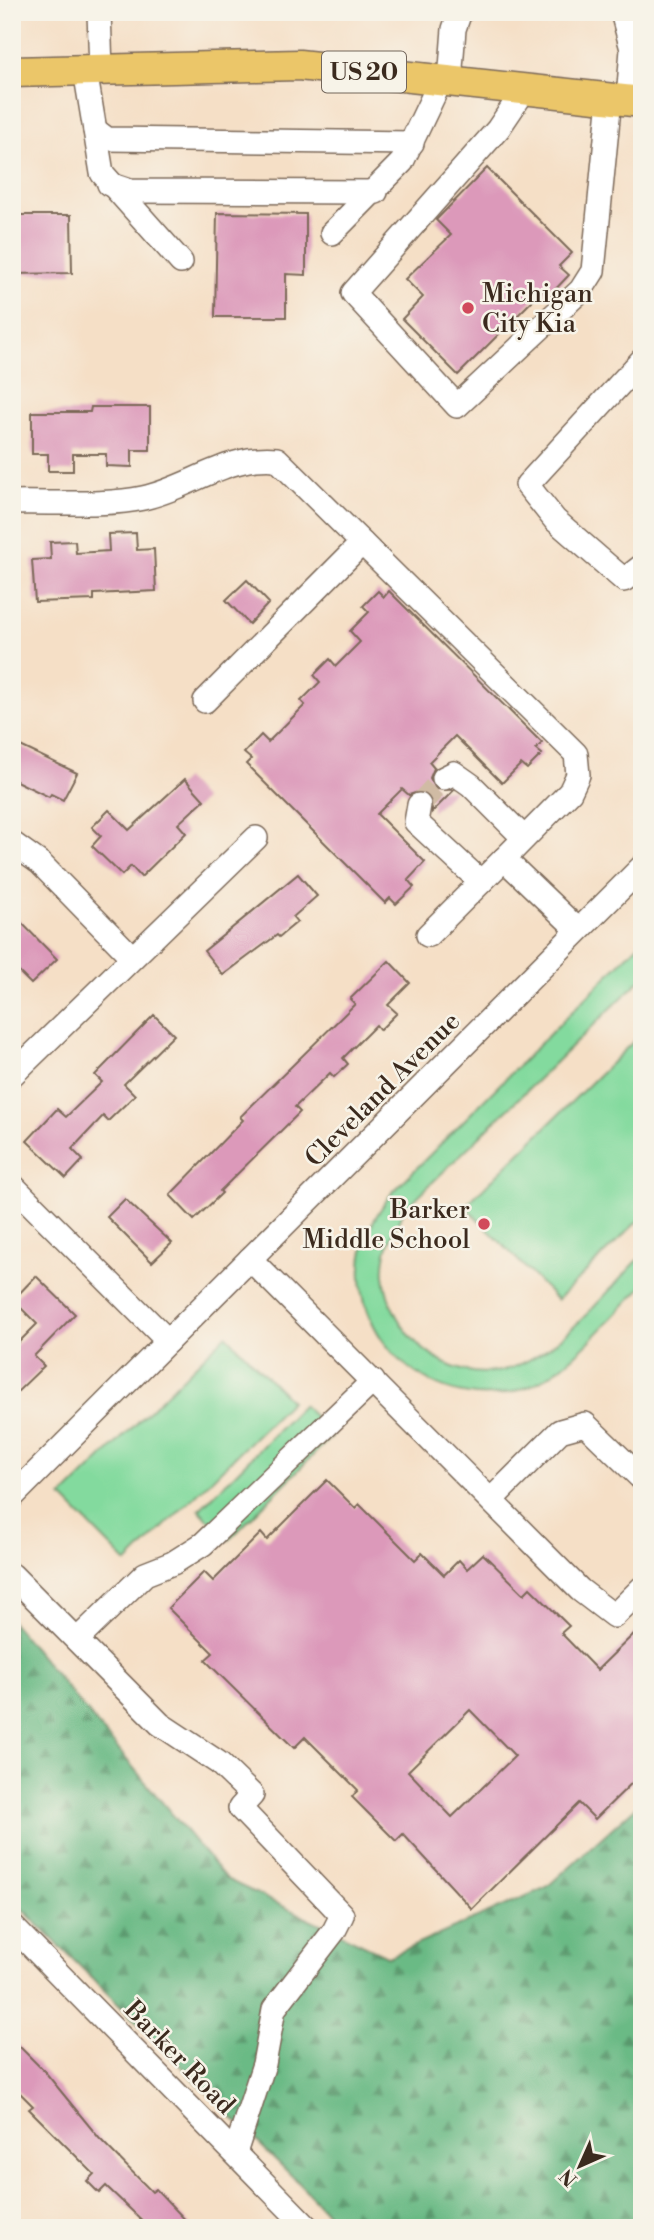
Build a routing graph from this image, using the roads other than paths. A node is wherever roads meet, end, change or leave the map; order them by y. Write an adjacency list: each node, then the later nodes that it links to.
1 (99, 12): 4 (street)
2 (460, 12): 6 (street)
3 (622, 12): 8 (street)
4 (93, 70): 5 (main road, US 20); 6 (main road, US 20); 9 (street)
5 (12, 72)
6 (446, 81): 7 (main road, US 20); 10 (street)
7 (525, 89): 8 (main road, US 20); 8 (street)
8 (627, 100)
9 (95, 130): 10 (street); 11 (street)
10 (412, 143): 12 (street)
11 (109, 184): 12 (street); 14 (street)
12 (376, 192): 13 (street)
13 (332, 233)
14 (181, 262)
15 (642, 360): 18 (street)
16 (12, 503): 17 (street)
17 (362, 543): 19 (street); 23 (street)
18 (642, 566)
19 (205, 701)
20 (444, 778): 23 (street)
21 (419, 805): 27 (street)
22 (256, 838): 30 (street)
23 (524, 838): 25 (street)
24 (12, 843): 30 (street)
25 (504, 859): 27 (street); 28 (street)
26 (642, 867): 28 (street, Cleveland Avenue)
27 (481, 882): 29 (street)
28 (578, 930): 33 (street, Cleveland Avenue)
29 (428, 935)
30 (132, 957): 31 (street)
31 (12, 1076)
32 (12, 1185): 34 (street)
33 (250, 1259): 34 (street, Cleveland Avenue); 35 (street)
34 (168, 1341): 37 (street, Cleveland Avenue)
35 (373, 1381): 38 (street); 41 (street)
36 (642, 1479): 38 (street)
37 (12, 1497)
38 (491, 1500): 40 (street)
39 (12, 1576): 41 (street)
40 (642, 1588)
41 (77, 1640): 43 (street)
42 (12, 1926): 43 (street, Barker Road)
43 (235, 2153): 44 (street, Barker Road)
44 (308, 2228)

